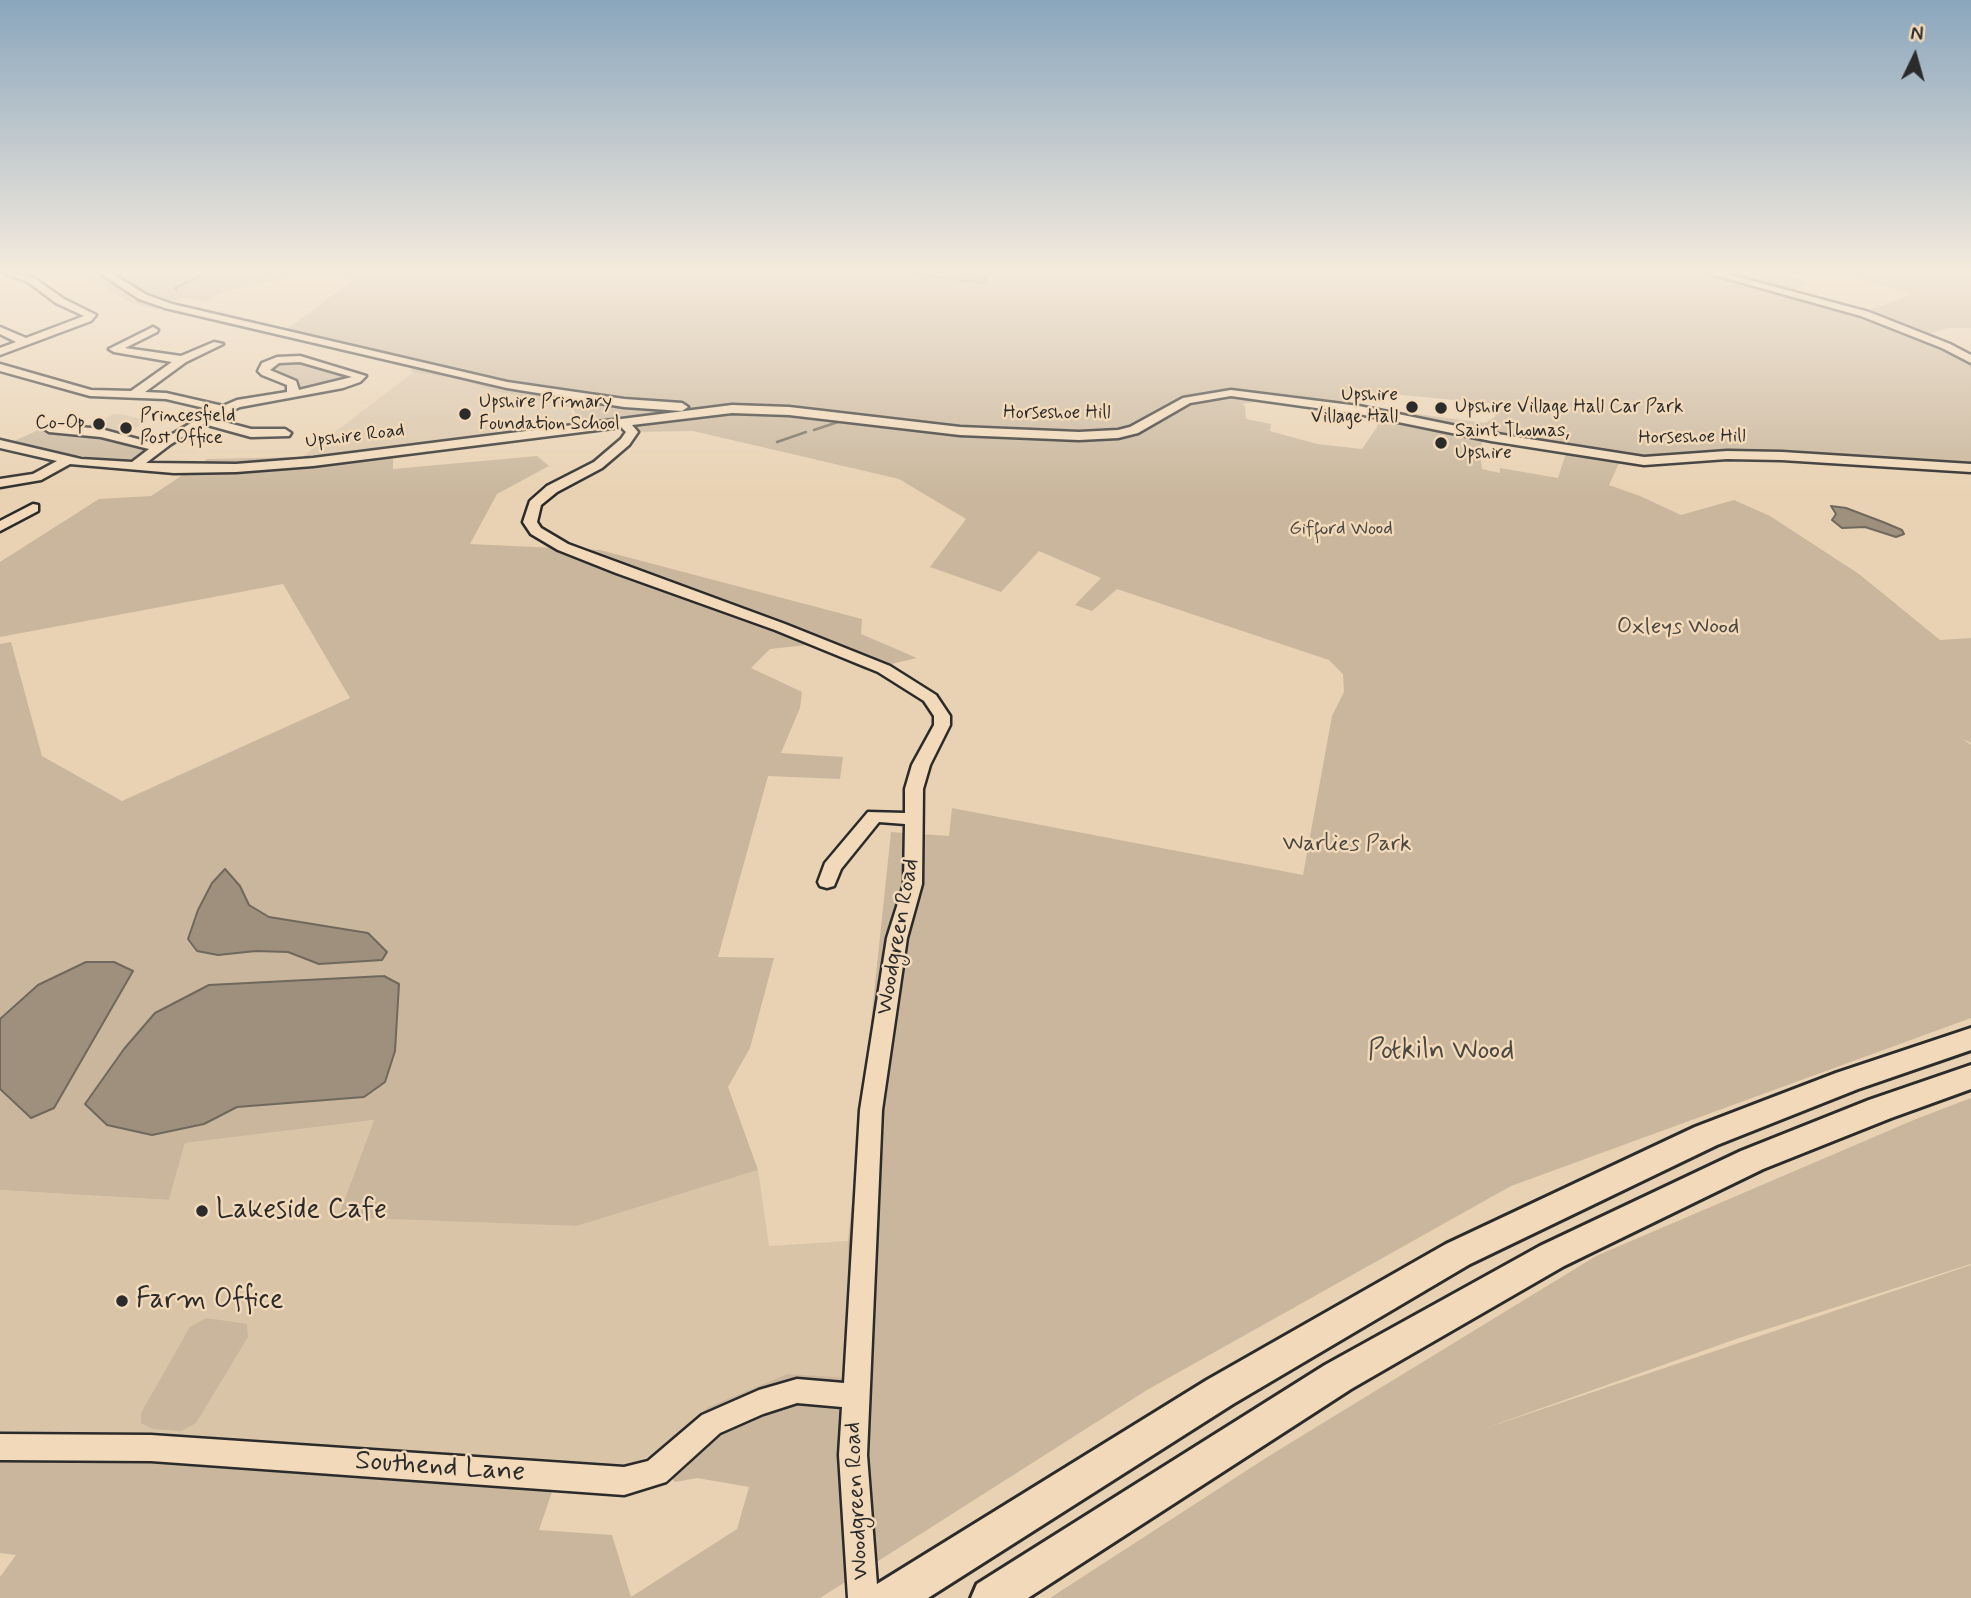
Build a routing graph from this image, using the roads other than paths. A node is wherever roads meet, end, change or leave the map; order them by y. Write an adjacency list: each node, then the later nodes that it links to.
1 (119, 347): 5 (street)
2 (214, 347): 5 (street)
3 (343, 347): 10 (street)
4 (1947, 347): 6 (street)
5 (182, 360): 9 (street)
6 (1971, 360)
7 (0, 368): 9 (street)
8 (292, 393): 8 (street); 11 (street)
9 (134, 394): 11 (street)
10 (624, 403): 12 (street); 15 (street)
11 (222, 410): 14 (street)
12 (715, 410): 13 (street, Horseshoe Hill); 22 (street, Horseshoe Hill)
13 (661, 417): 15 (street, Woodgreen Road)
14 (202, 420): 17 (street); 19 (street)
15 (629, 425): 21 (street, Upshire Road); 26 (street, Woodgreen Road)
16 (49, 428): 19 (street)
17 (285, 433)
18 (0, 444): 20 (street, Upshire Road)
19 (154, 447): 20 (street, Upshire Road); 21 (street)
20 (75, 461): 21 (street, Upshire Road); 23 (street)
21 (134, 467)
22 (1971, 468)
23 (0, 483)
24 (33, 508): 25 (street)
25 (0, 527)
26 (912, 819): 27 (street); 30 (street, Woodgreen Road)
27 (827, 883)
28 (1971, 1039): 32 (highway)
29 (1971, 1077): 34 (highway)
30 (855, 1396): 31 (street, Southend Lane); 33 (street, Woodgreen Road)
31 (0, 1447)
32 (901, 1592)
33 (863, 1598)
34 (991, 1598)

